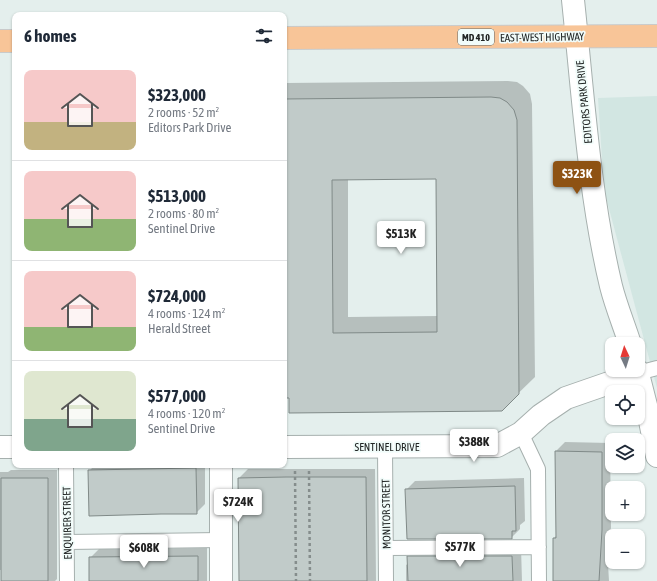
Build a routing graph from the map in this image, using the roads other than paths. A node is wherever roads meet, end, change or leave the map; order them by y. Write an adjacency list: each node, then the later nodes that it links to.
1 (573, 0): 2 (street, EDITORS PARK DRIVE)
2 (577, 36): 3 (main road, EAST-WEST HIGHWAY / MD 410); 4 (main road, EAST-WEST HIGHWAY / MD 410); 7 (street, EDITORS PARK DRIVE)
3 (657, 36)
4 (287, 38)
5 (0, 41): 6 (main road)
6 (12, 41)
7 (628, 337)
8 (624, 377): 10 (street, SENTINEL DRIVE)
9 (645, 377): 15 (street)
10 (521, 434): 14 (street, SENTINEL DRIVE); 20 (lane)
11 (0, 447): 12 (street)
12 (12, 447)
13 (287, 447): 14 (street, SENTINEL DRIVE)
14 (385, 448): 21 (lane, MONITOR STREET)
15 (657, 456)
16 (66, 468): 19 (lane, ENQUIRER STREET)
17 (221, 468): 18 (street)
18 (221, 540): 19 (lane); 23 (street)
19 (67, 542): 22 (lane, ENQUIRER STREET)
20 (539, 547): 21 (lane); 25 (lane)
21 (386, 548): 24 (lane, MONITOR STREET)
22 (67, 581)
23 (221, 581)
24 (386, 581)
25 (540, 581)

